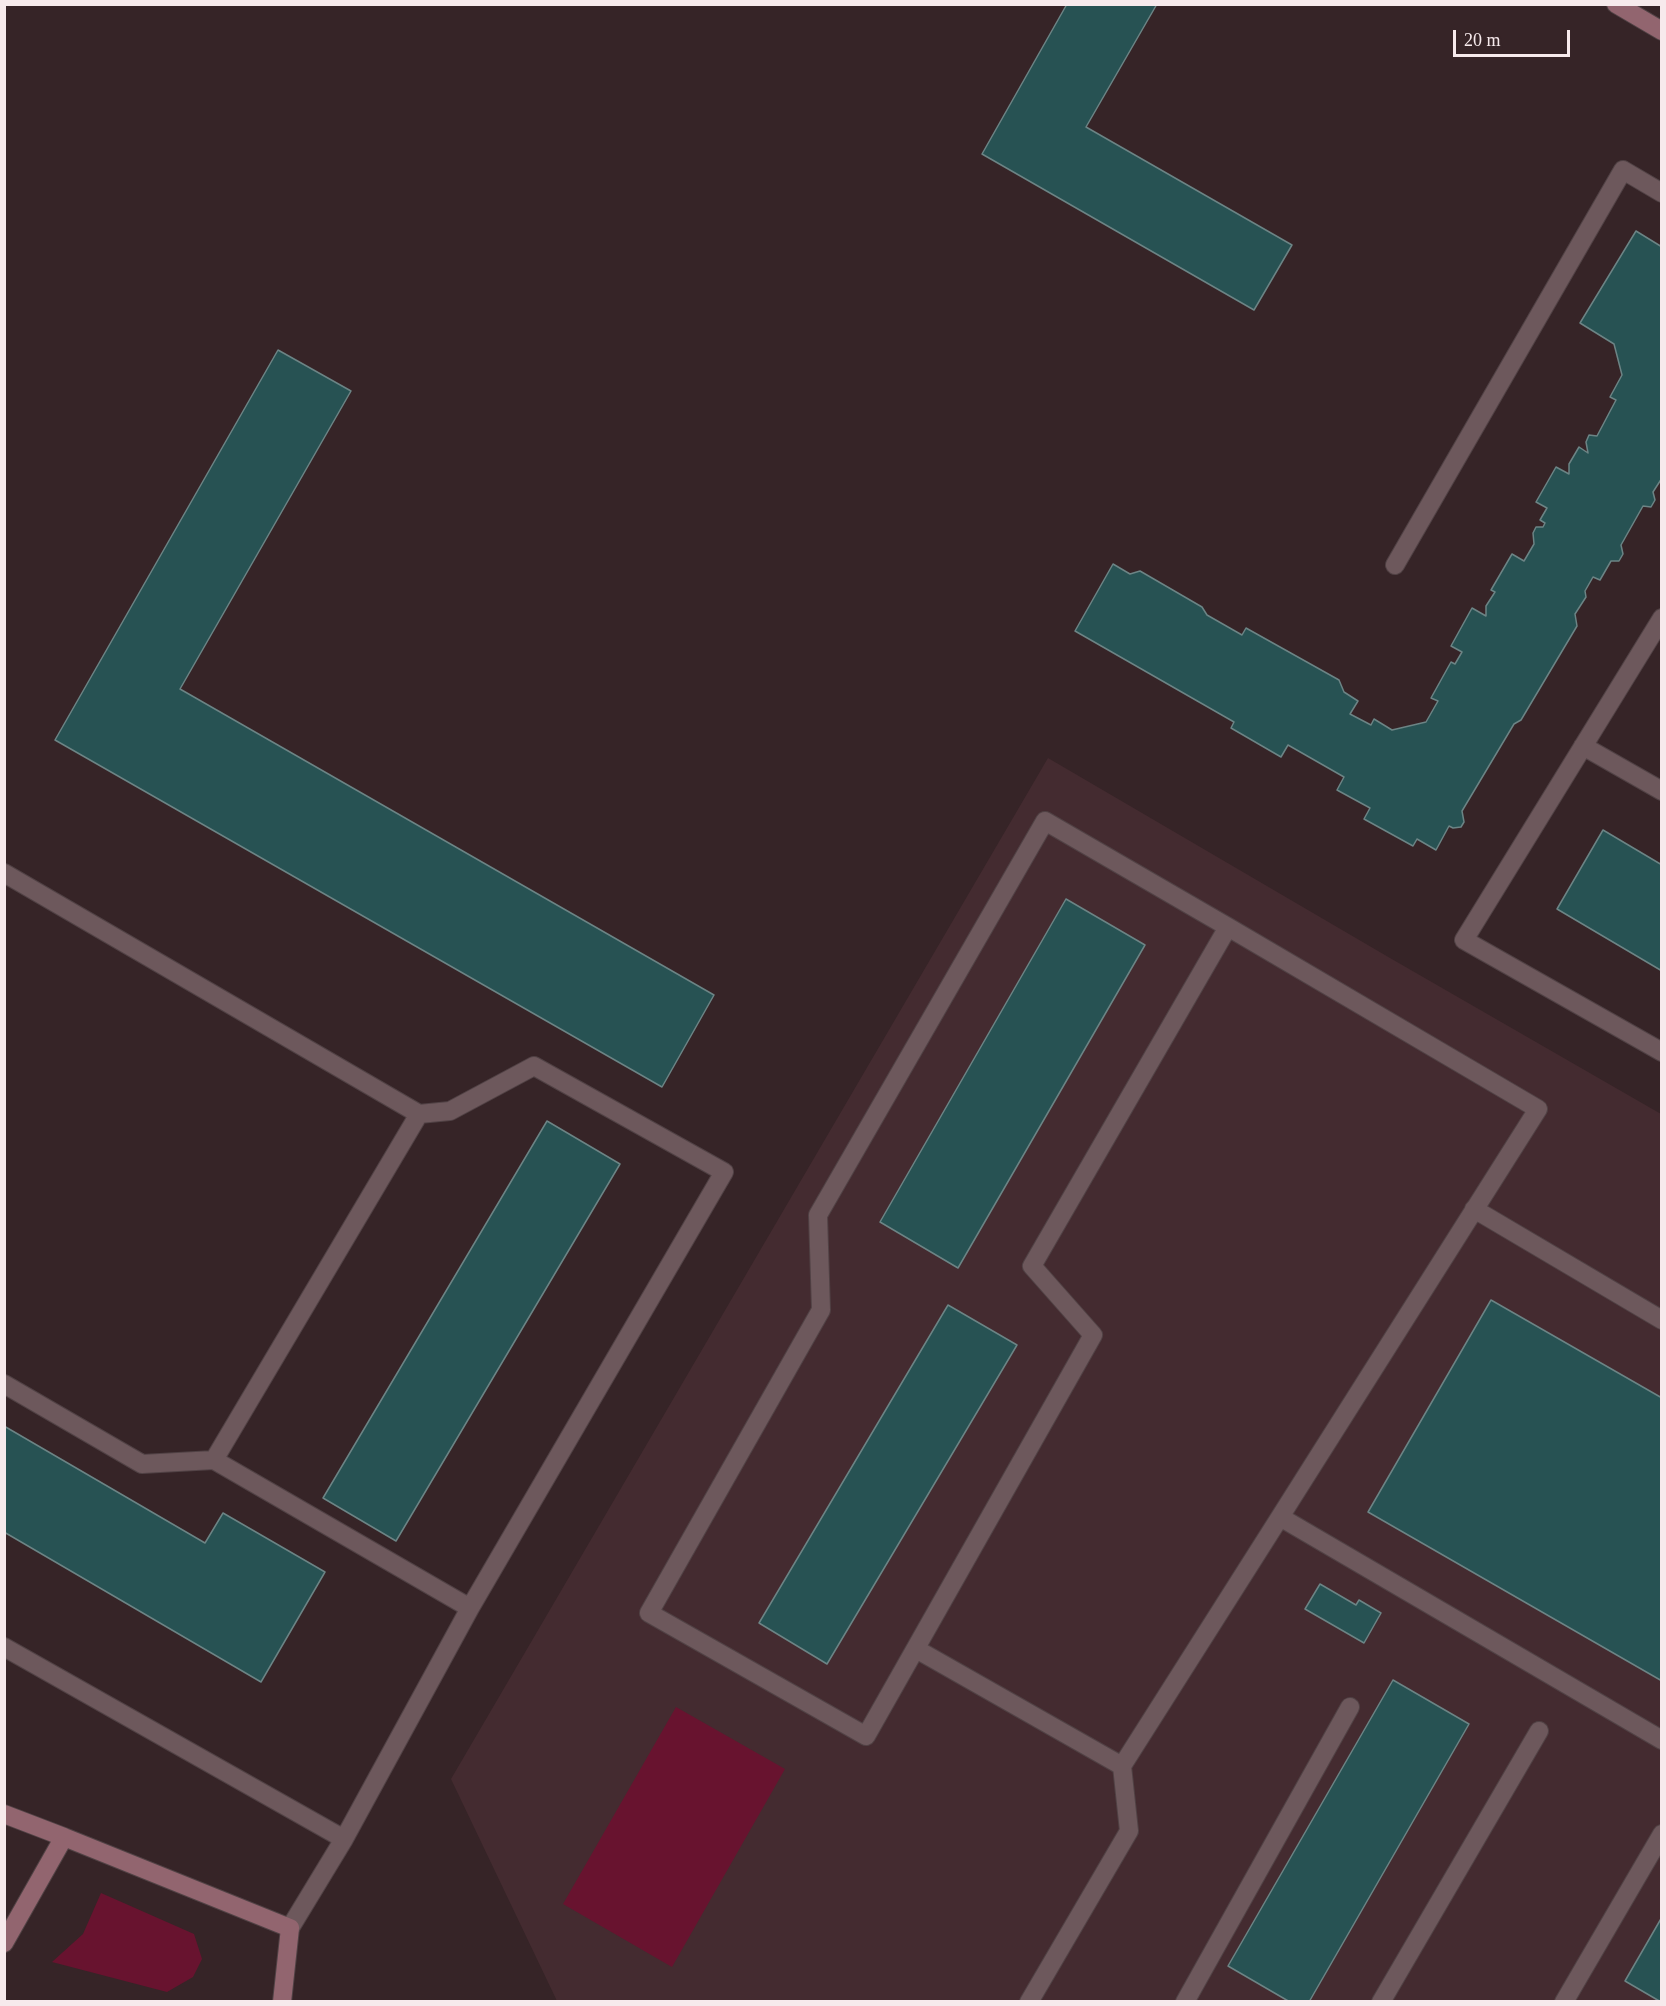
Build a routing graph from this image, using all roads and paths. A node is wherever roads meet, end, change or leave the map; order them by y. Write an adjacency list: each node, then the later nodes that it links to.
1 (1616, 4): 2 (street)
2 (1662, 31)
3 (1662, 193): 4 (lane)
4 (1395, 565)
5 (1662, 618): 6 (lane)
6 (1583, 746): 7 (lane); 10 (lane)
7 (1662, 791)
8 (4, 873): 11 (lane)
9 (1228, 927): 12 (lane); 19 (lane); 19 (lane)
10 (1662, 1052)
11 (419, 1114): 15 (lane); 17 (lane)
12 (1474, 1209): 13 (lane); 16 (lane)
13 (1662, 1320)
14 (4, 1384): 15 (lane)
15 (214, 1460): 17 (lane)
16 (1280, 1517): 22 (lane); 23 (lane)
17 (470, 1608): 27 (lane)
18 (4, 1647): 27 (lane)
19 (916, 1649): 23 (lane)
20 (1350, 1707): 32 (lane)
21 (1539, 1731): 33 (lane)
22 (1662, 1740)
23 (1122, 1767): 31 (lane)
24 (4, 1814): 26 (street)
25 (1662, 1834): 34 (lane)
26 (64, 1837): 28 (street); 29 (street)
27 (344, 1839): 28 (lane)
28 (290, 1928): 30 (street)
29 (4, 1943)
30 (282, 2001)
31 (1029, 2001)
32 (1185, 2001)
33 (1381, 2001)
34 (1564, 2001)

